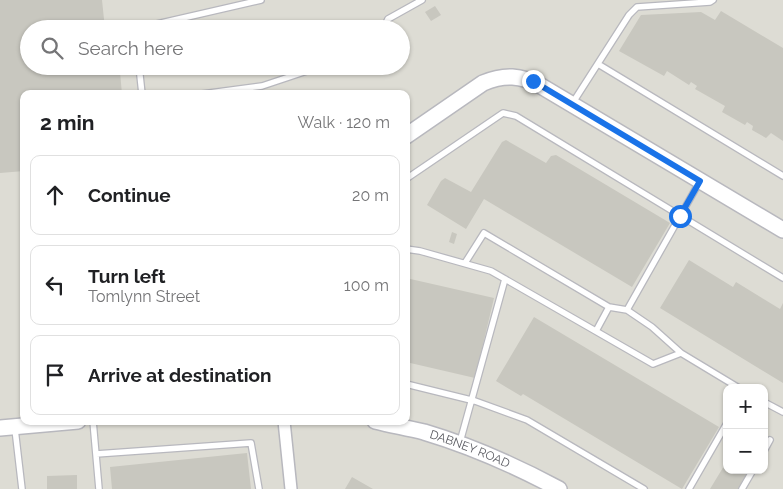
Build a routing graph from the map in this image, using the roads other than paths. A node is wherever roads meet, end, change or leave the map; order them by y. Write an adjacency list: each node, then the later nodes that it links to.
1 (261, 0): 4 (lane)
2 (422, 0): 5 (lane)
3 (712, 1): 6 (lane)
4 (174, 20)
5 (388, 20)
6 (598, 64): 11 (lane); 13 (lane)
7 (140, 75): 9 (lane)
8 (295, 75): 10 (lane)
9 (142, 90)
10 (232, 90)
11 (572, 104): 12 (street); 15 (street)
12 (410, 133)
13 (783, 176)
14 (410, 177): 16 (lane)
15 (700, 181): 16 (lane); 17 (street)
16 (680, 216): 21 (lane); 23 (lane)
17 (783, 230)
18 (410, 250): 19 (lane)
19 (465, 263): 20 (lane); 22 (lane)
20 (505, 278): 24 (lane); 28 (lane)
21 (783, 278)
22 (608, 307): 23 (lane); 24 (lane)
23 (627, 310): 25 (lane)
24 (596, 331): 25 (lane)
25 (681, 353): 26 (lane)
26 (732, 384)
27 (410, 385): 28 (lane)
28 (473, 400): 38 (lane); 47 (lane)
29 (768, 404): 30 (lane)
30 (783, 412)
31 (31, 425): 35 (street)
32 (93, 425): 40 (lane)
33 (284, 425): 45 (street)
34 (393, 425): 38 (street, DABNEY ROAD)
35 (8, 427): 42 (lane)
36 (724, 429): 48 (lane)
37 (770, 440): 39 (lane)
38 (460, 444): 46 (street, DABNEY ROAD)
39 (768, 444)
40 (96, 454): 43 (lane); 44 (lane)
41 (751, 474): 49 (lane)
42 (22, 489)
43 (99, 489)
44 (259, 489)
45 (290, 489)
46 (559, 489)
47 (644, 489)
48 (689, 489)
49 (742, 489)

